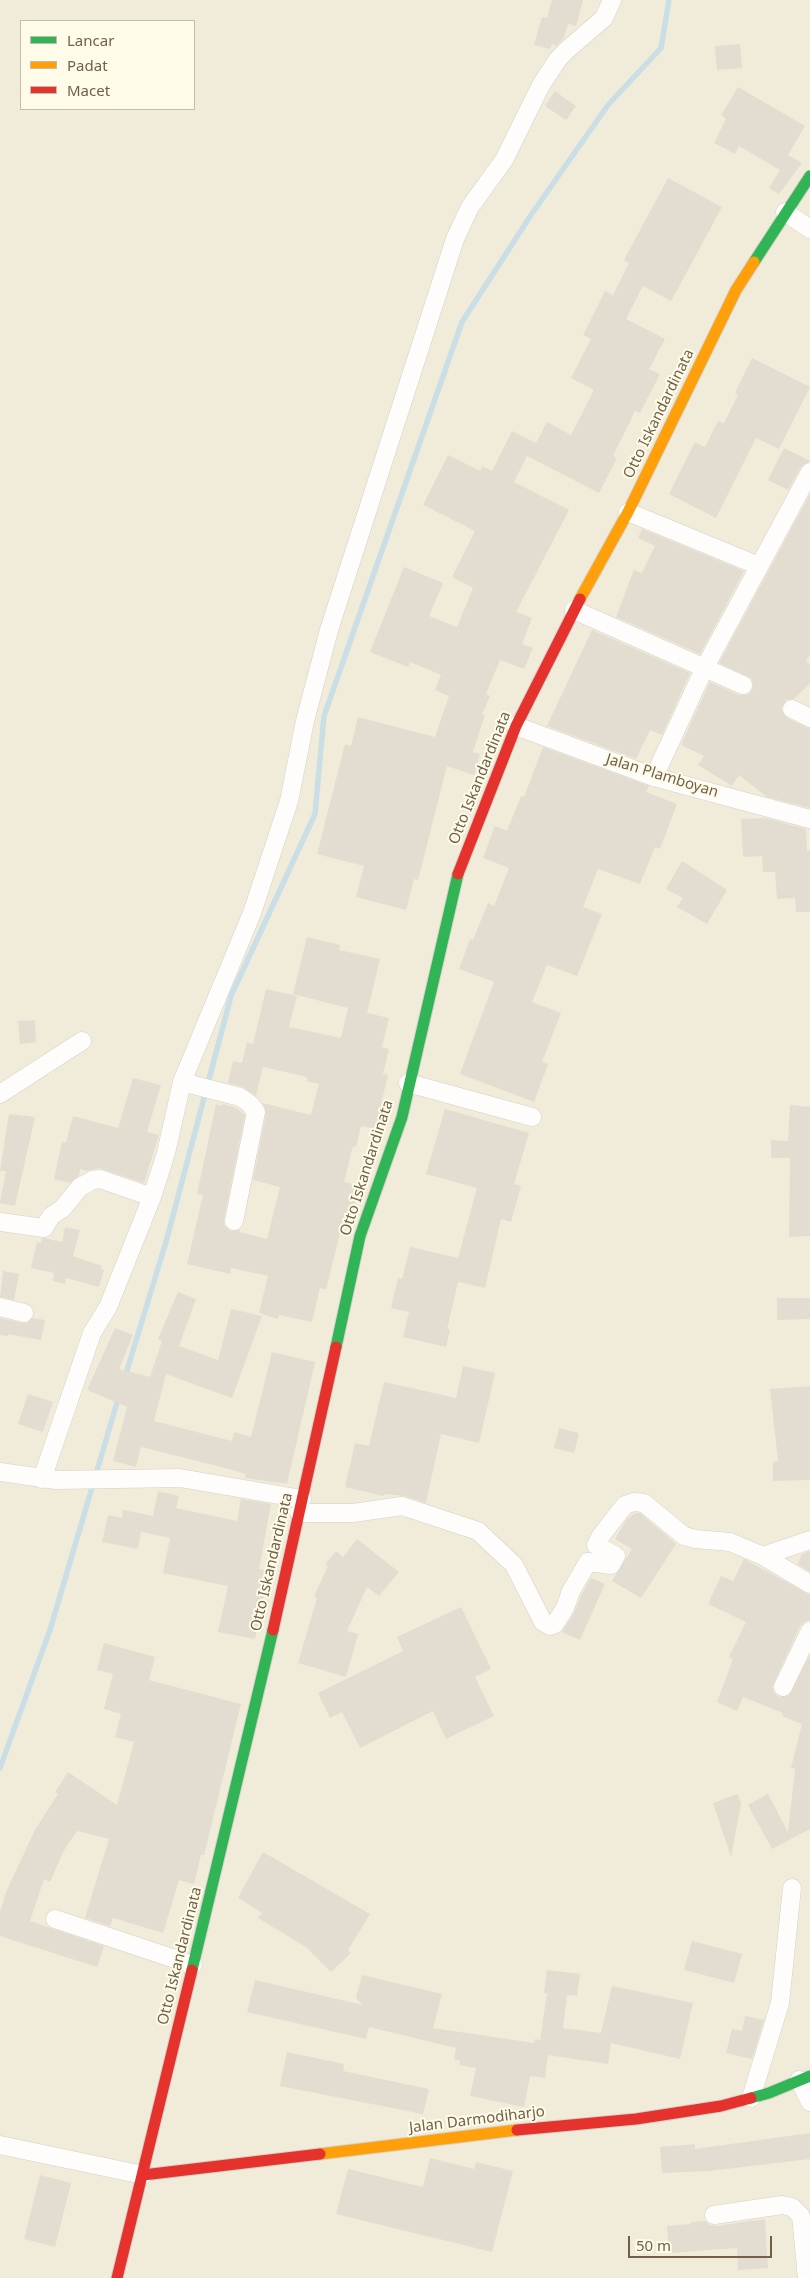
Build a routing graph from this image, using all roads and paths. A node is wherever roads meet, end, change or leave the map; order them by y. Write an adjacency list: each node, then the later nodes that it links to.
1 (612, 0): 17 (street)
2 (810, 176): 3 (main road, Otto Iskandardinata)
3 (785, 212): 4 (street); 6 (main road, Otto Iskandardinata)
4 (810, 229)
5 (810, 472): 7 (street)
6 (628, 512): 7 (street); 8 (main road, Otto Iskandardinata)
7 (759, 566): 9 (street)
8 (574, 610): 9 (street); 13 (main road, Otto Iskandardinata)
9 (705, 667): 10 (street); 14 (street)
10 (743, 685)
11 (792, 709): 12 (street)
12 (810, 718)
13 (516, 726): 14 (street, Jalan Plamboyan); 18 (main road, Otto Iskandardinata)
14 (654, 777): 15 (street, Jalan Plamboyan)
15 (810, 819)
16 (82, 1041): 19 (street)
17 (182, 1082): 21 (street); 22 (street)
18 (408, 1083): 20 (street); 28 (main road, Otto Iskandardinata)
19 (0, 1094)
20 (532, 1117)
21 (152, 1197): 23 (street); 27 (street)
22 (234, 1221)
23 (0, 1222)
24 (0, 1307): 25 (street)
25 (24, 1313)
26 (0, 1472): 27 (street)
27 (49, 1480): 28 (street)
28 (300, 1506): 30 (street); 36 (main road, Otto Iskandardinata)
29 (810, 1540): 30 (street)
30 (763, 1556): 31 (street)
31 (810, 1584)
32 (810, 1631): 33 (street)
33 (783, 1687)
34 (792, 1888): 38 (street)
35 (55, 1919): 36 (street)
36 (193, 1965): 41 (main road, Otto Iskandardinata)
37 (804, 2078): 38 (main road, Jalan Darmodiharjo); 39 (street)
38 (752, 2098): 41 (main road, Jalan Darmodiharjo)
39 (810, 2102)
40 (0, 2145): 41 (street)
41 (143, 2175): 43 (main road, Otto Iskandardinata)
42 (714, 2215): 44 (street)
43 (117, 2278)
44 (807, 2278)

